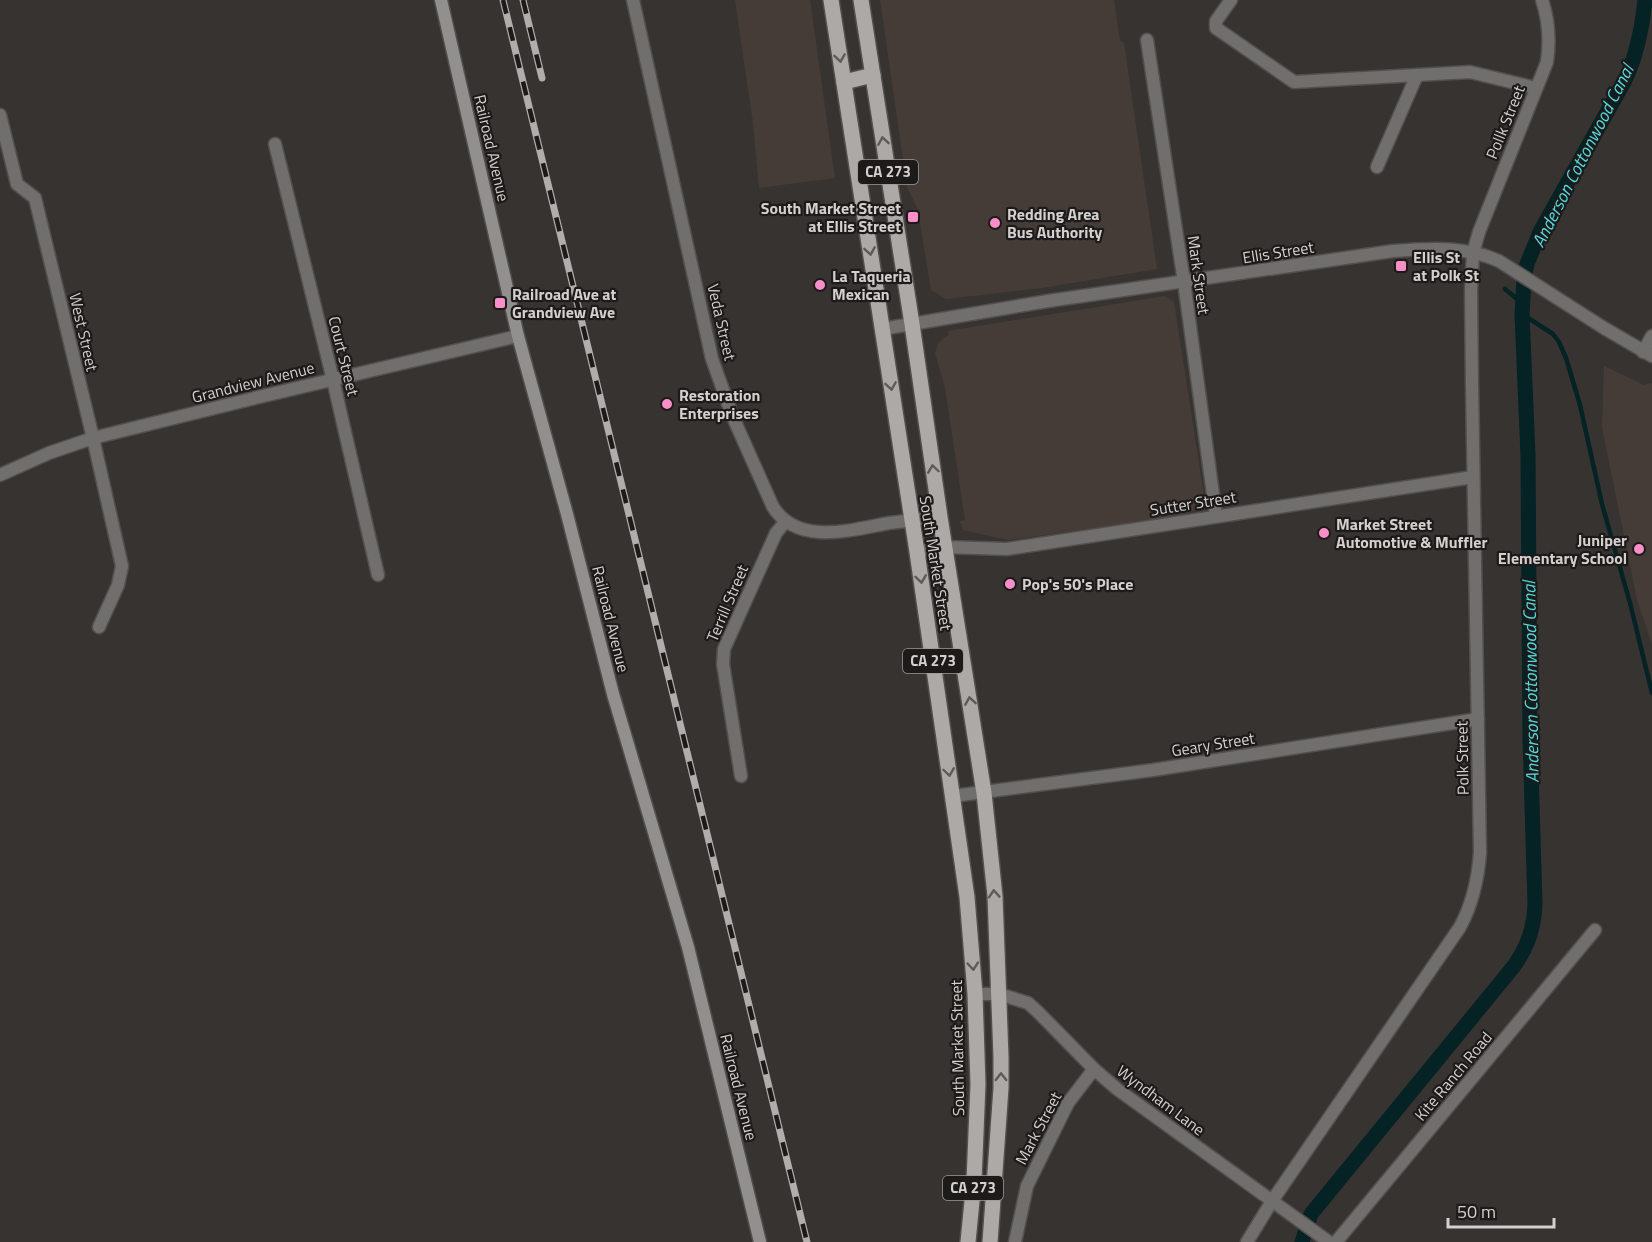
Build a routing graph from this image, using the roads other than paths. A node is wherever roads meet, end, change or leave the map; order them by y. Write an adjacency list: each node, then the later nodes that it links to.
1 (441, 0): 19 (main road, Railroad Avenue)
2 (633, 0): 28 (street, Veda Street)
3 (831, 0): 10 (main road, South Market Street / CA 273, one-way to 10)
4 (861, 0): 8 (main road, South Market Street / CA 273)
5 (1231, 0): 9 (street)
6 (1542, 0): 11 (street, Pollk Street)
7 (1147, 40): 16 (street, Mark Street)
8 (873, 75): 10 (main road); 17 (main road, South Market Street / CA 273, one-way to 8)
9 (1417, 75): 11 (street); 14 (street)
10 (844, 82): 18 (main road, South Market Street / CA 273, one-way to 18)
11 (1536, 88): 15 (street, Pollk Street)
12 (0, 115): 23 (street, West Street)
13 (275, 144): 22 (street, Court Street)
14 (1377, 167)
15 (1473, 253): 16 (street, Ellis Street); 21 (street, Ellis Street); 25 (street, Polk Street)
16 (1184, 282): 17 (street, Ellis Street); 26 (street, Mark Street)
17 (912, 324): 18 (street, Ellis Street); 27 (main road, South Market Street / CA 273, one-way to 17)
18 (882, 329): 29 (main road, South Market Street / CA 273, one-way to 29)
19 (518, 336): 22 (street, Grandview Avenue); 44 (main road, Railroad Avenue)
20 (1652, 336): 21 (street)
21 (1648, 354)
22 (333, 380): 23 (street, Grandview Avenue); 32 (street, Court Street)
23 (93, 438): 24 (street, Grandview Avenue); 33 (street, West Street)
24 (0, 475)
25 (1473, 477): 26 (street, Sutter Street); 34 (street, Polk Street)
26 (1216, 516): 30 (street, Sutter Street)
27 (940, 517): 29 (street); 30 (main road, South Market Street / CA 273)
28 (786, 520): 29 (street); 35 (street, Terrill Street)
29 (911, 520): 31 (main road, South Market Street / CA 273)
30 (945, 547): 31 (street, Sutter Street); 36 (main road, South Market Street / CA 273, one-way to 30)
31 (917, 552): 37 (main road, South Market Street / CA 273, one-way to 37)
32 (378, 575)
33 (99, 627)
34 (1478, 719): 36 (street, Geary Street); 42 (street, Polk Street)
35 (741, 776)
36 (984, 793): 37 (street, Geary Street); 40 (main road, South Market Street / CA 273, one-way to 36)
37 (953, 796): 39 (main road, South Market Street / CA 273, one-way to 39)
38 (1595, 930): 49 (street, Kite Ranch Road)
39 (975, 994): 40 (street, Wyndham Lane); 45 (main road, South Market Street / CA 273)
40 (999, 994): 41 (street, Wyndham Lane); 46 (main road, South Market Street / CA 273, one-way to 40)
41 (1094, 1069): 42 (street, Wyndham Lane); 47 (street, Mark Street)
42 (1272, 1201): 43 (street, Wyndham Lane); 48 (street, Polk Street)
43 (1326, 1240)
44 (760, 1242)
45 (968, 1242)
46 (990, 1242)
47 (1015, 1242)
48 (1247, 1242)
49 (1336, 1242)

